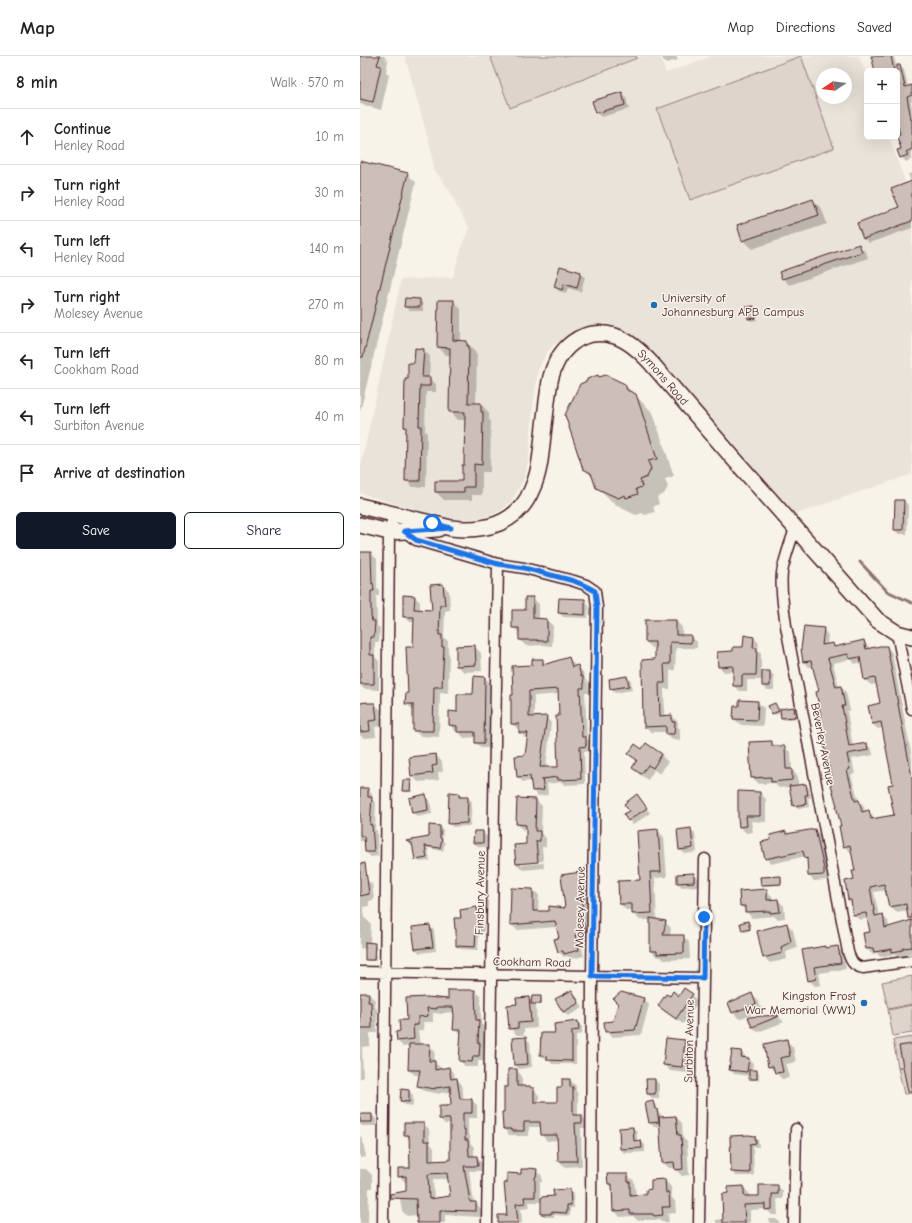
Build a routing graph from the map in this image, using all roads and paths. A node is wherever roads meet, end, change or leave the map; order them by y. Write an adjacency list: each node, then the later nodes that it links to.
1 (360, 506): 2 (main road)
2 (394, 514): 4 (main road); 6 (street)
3 (360, 525): 6 (main road)
4 (451, 528): 5 (main road, Symons Road); 6 (main road)
5 (795, 528): 8 (main road, Symons Road); 12 (street, Beverley Avenue)
6 (396, 532): 7 (street); 14 (street)
7 (498, 564): 15 (street, Finsbury Avenue); 16 (street, Molesey Avenue)
8 (897, 633): 9 (main road, Symons Road); 10 (street)
9 (912, 637)
10 (912, 709)
11 (705, 859): 17 (street, Surbiton Avenue)
12 (912, 961)
13 (360, 972): 14 (street, Cookham Road)
14 (385, 972): 15 (street, Cookham Road); 19 (street)
15 (491, 974): 16 (street, Cookham Road); 20 (street, Finsbury Avenue)
16 (592, 976): 17 (street, Cookham Road); 21 (street, Molesey Avenue)
17 (703, 978): 22 (street, Surbiton Avenue)
18 (796, 1129): 23 (street)
19 (383, 1223)
20 (487, 1223)
21 (591, 1223)
22 (699, 1223)
23 (794, 1223)

